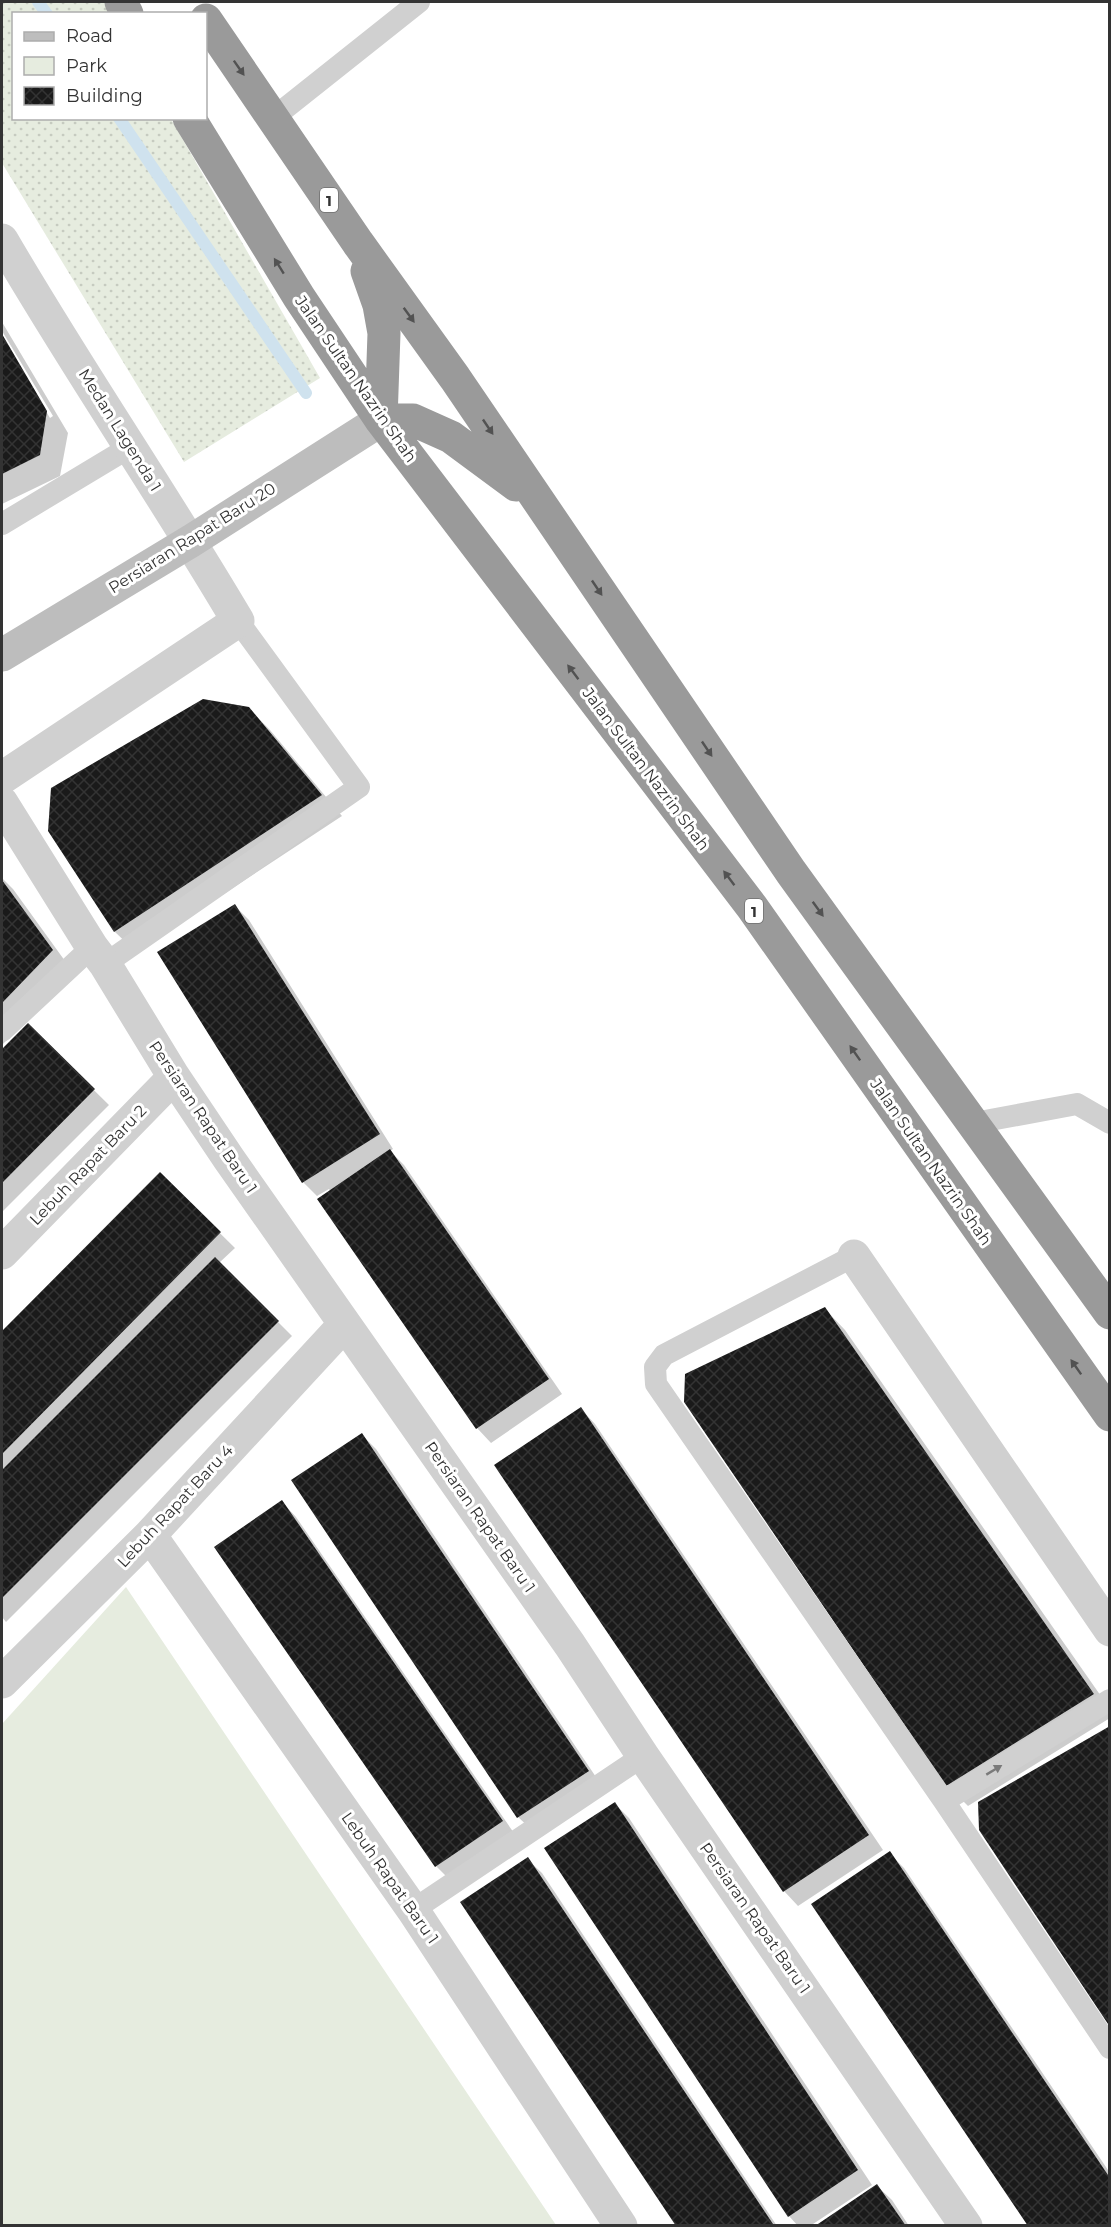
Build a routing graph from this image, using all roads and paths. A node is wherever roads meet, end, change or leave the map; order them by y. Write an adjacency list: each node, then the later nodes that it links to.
1 (419, 2): 2 (lane)
2 (394, 11): 4 (lane)
3 (207, 21): 4 (highway, 1, one-way to 4)
4 (273, 118): 7 (highway, 1)
5 (190, 120): 8 (highway, Jalan Sultan Nazrin Shah / 1, one-way to 5)
6 (2, 240): 9 (street, Medan Lagenda 1)
7 (358, 243): 8 (highway); 10 (highway, 1, one-way to 10)
8 (381, 420): 10 (highway); 12 (street, Persiaran Rapat Baru 20); 28 (highway, Jalan Sultan Nazrin Shah / 1, one-way to 8)
9 (130, 447): 11 (lane); 12 (street, Medan Lagenda 1)
10 (540, 505): 22 (highway, 1, one-way to 22)
11 (2, 524)
12 (191, 541): 13 (street, Medan Lagenda 1); 14 (street, Persiaran Rapat Baru 20)
13 (238, 621): 15 (street); 17 (lane)
14 (2, 655)
15 (2, 778)
16 (2, 803): 17 (street, Persiaran Rapat Baru 1)
17 (99, 956): 18 (lane); 19 (street, Persiaran Rapat Baru 1)
18 (2, 1031)
19 (174, 1077): 24 (street, Lebuh Rapat Baru 2); 27 (street, Persiaran Rapat Baru 1)
20 (1077, 1104): 21 (lane); 22 (lane); 23 (lane)
21 (1110, 1105)
22 (974, 1123): 26 (highway, 1)
23 (1110, 1123)
24 (2, 1253)
25 (854, 1256): 30 (street); 34 (lane)
26 (1110, 1313)
27 (344, 1325): 29 (street, Lebuh Rapat Baru 4); 33 (street, Persiaran Rapat Baru 1)
28 (1110, 1415)
29 (150, 1535): 31 (street, Lebuh Rapat Baru 4); 35 (street, Lebuh Rapat Baru 1)
30 (1110, 1630)
31 (2, 1682)
32 (1110, 1700): 34 (lane, one-way to 32)
33 (643, 1756): 35 (lane); 38 (street, Persiaran Rapat Baru 1)
34 (944, 1801): 36 (lane)
35 (413, 1910): 37 (street, Lebuh Rapat Baru 1)
36 (1110, 2048)
37 (621, 2226)
38 (966, 2226)

